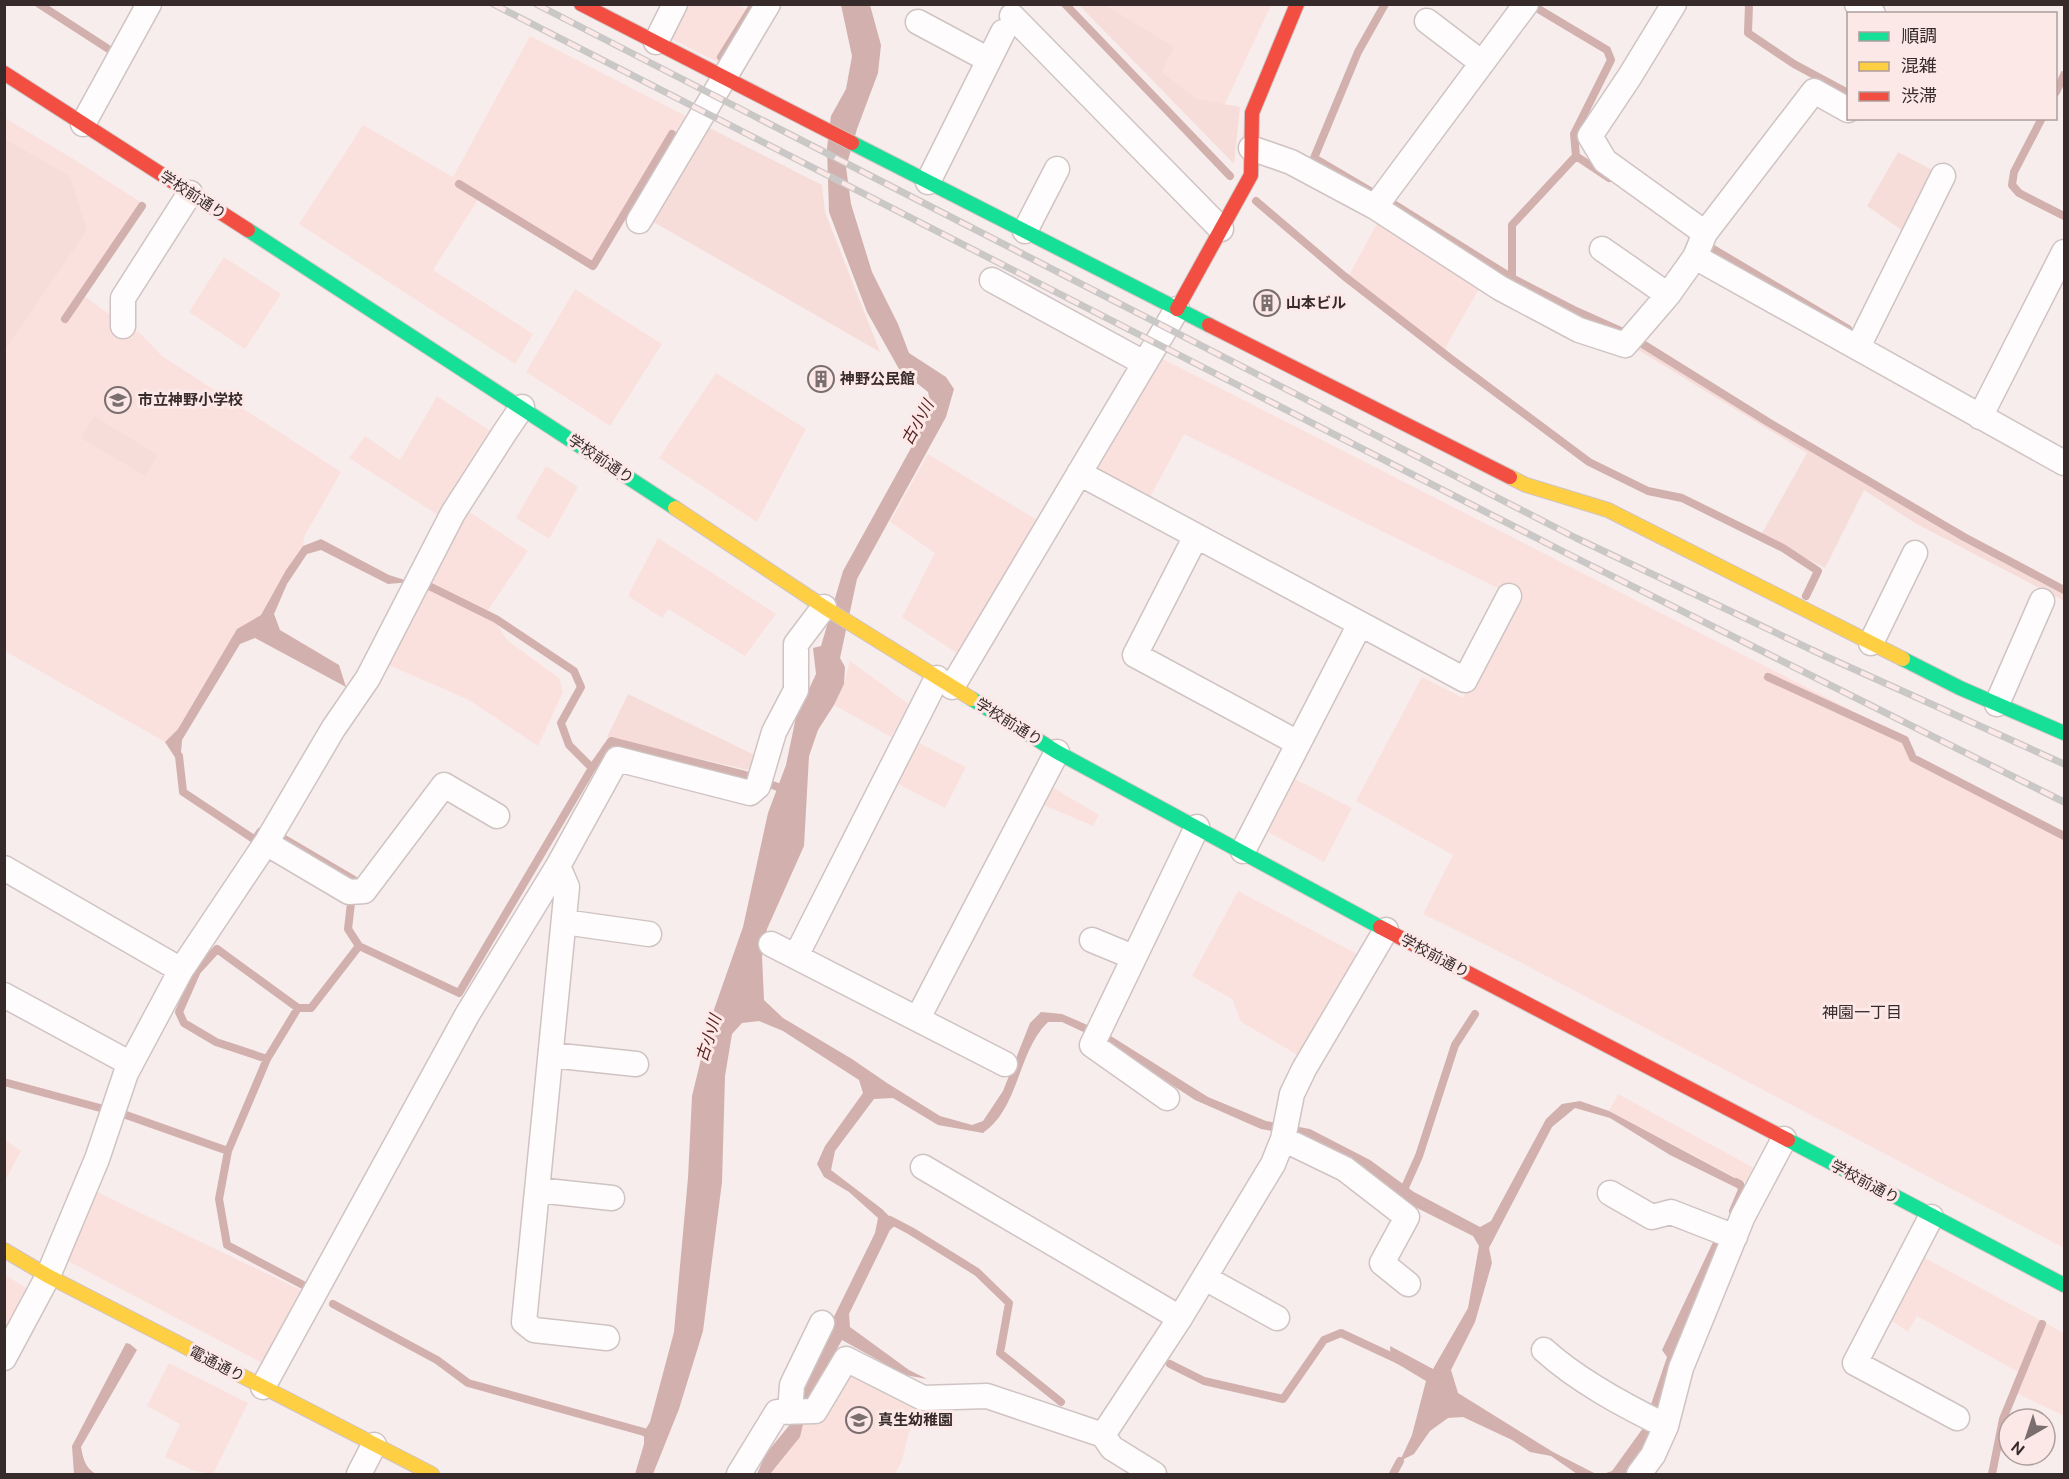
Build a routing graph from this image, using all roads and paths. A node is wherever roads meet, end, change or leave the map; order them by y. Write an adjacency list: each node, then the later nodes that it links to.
1 (149, 4): 18 (street)
2 (581, 4): 12 (street)
3 (675, 4): 12 (street)
4 (768, 4): 16 (street)
5 (1297, 4): 19 (street)
6 (1674, 4): 28 (street)
7 (1857, 4): 9 (street)
8 (1524, 7): 14 (street)
9 (1870, 12)
10 (1427, 21): 14 (street)
11 (918, 22): 13 (street)
12 (656, 42): 16 (street)
13 (989, 60): 22 (street); 26 (street)
14 (1482, 63): 24 (street)
15 (4, 73): 18 (street, 学校前通り)
16 (725, 78): 22 (street); 25 (street)
17 (1847, 109): 28 (street)
18 (83, 124): 23 (street, 学校前通り)
19 (1251, 148): 24 (street); 26 (street)
20 (1057, 169): 27 (street)
21 (1942, 176): 36 (street)
22 (928, 182): 27 (street)
23 (190, 194): 35 (street); 38 (street, 学校前通り)
24 (1375, 207): 33 (street)
25 (639, 221)
26 (1221, 229): 34 (street)
27 (1024, 231): 34 (street)
28 (1705, 233): 31 (street)
29 (1602, 249): 33 (street)
30 (2064, 252): 39 (street)
31 (1695, 257): 33 (street); 36 (street)
32 (992, 280): 37 (street)
33 (1668, 295)
34 (1177, 309): 37 (street); 48 (street)
35 (123, 326)
36 (1862, 339): 39 (street)
37 (1144, 363): 41 (street)
38 (522, 407): 46 (street, 学校前通り); 56 (street)
39 (1984, 408): 40 (street)
40 (2064, 463)
41 (1079, 473): 42 (street); 49 (street)
42 (1196, 536): 47 (street); 52 (street)
43 (1915, 553): 48 (street)
44 (1509, 596): 47 (street)
45 (2043, 601): 50 (street)
46 (824, 608): 49 (street, 学校前通り); 58 (street)
47 (1360, 624): 52 (street)
48 (1871, 643): 50 (street)
49 (945, 682): 53 (street, 学校前通り); 65 (street)
50 (1997, 704): 51 (street)
51 (2064, 733)
52 (1298, 743): 57 (street)
53 (1057, 752): 55 (street, 学校前通り); 69 (street)
54 (498, 816): 56 (street)
55 (1197, 827): 57 (street, 学校前通り); 66 (street)
56 (266, 843): 67 (street)
57 (1243, 852): 61 (street, 学校前通り)
58 (558, 866): 60 (street); 94 (street)
59 (4, 868): 67 (street)
60 (564, 922): 62 (street); 70 (street)
61 (1386, 930): 75 (street); 76 (street, 学校前通り)
62 (649, 934)
63 (1092, 940): 66 (street)
64 (771, 944): 65 (street)
65 (795, 956): 69 (street)
66 (1133, 957): 74 (street)
67 (181, 970): 71 (street)
68 (4, 995): 71 (street)
69 (918, 1018): 73 (street)
70 (550, 1054): 72 (street); 78 (street)
71 (131, 1064): 84 (street)
72 (636, 1064)
73 (1005, 1064)
74 (1167, 1098)
75 (1284, 1130): 85 (street); 86 (street)
76 (1784, 1139): 81 (street, 学校前通り); 82 (street)
77 (923, 1167): 88 (street)
78 (537, 1190): 80 (street); 91 (street)
79 (1610, 1193): 82 (street)
80 (612, 1198)
81 (1931, 1216): 87 (street, 学校前通り); 96 (street)
82 (1726, 1233): 97 (street)
83 (4, 1250): 84 (street, 電通通り)
84 (48, 1276): 93 (street); 94 (street, 電通通り)
85 (1205, 1278): 88 (street); 89 (street)
86 (1408, 1284)
87 (2064, 1286)
88 (1180, 1318): 98 (street)
89 (1277, 1318)
90 (822, 1323): 95 (street)
91 (607, 1338)
92 (1544, 1350): 97 (street)
93 (4, 1359)
94 (263, 1387): 99 (street, 電通通り)
95 (790, 1412): 98 (street); 102 (street)
96 (1957, 1418)
97 (1666, 1426): 104 (street)
98 (1103, 1435): 103 (street)
99 (374, 1444): 100 (street); 101 (street, 電通通り)
100 (359, 1474)
101 (432, 1474)
102 (739, 1474)
103 (1154, 1474)
104 (1639, 1474)

